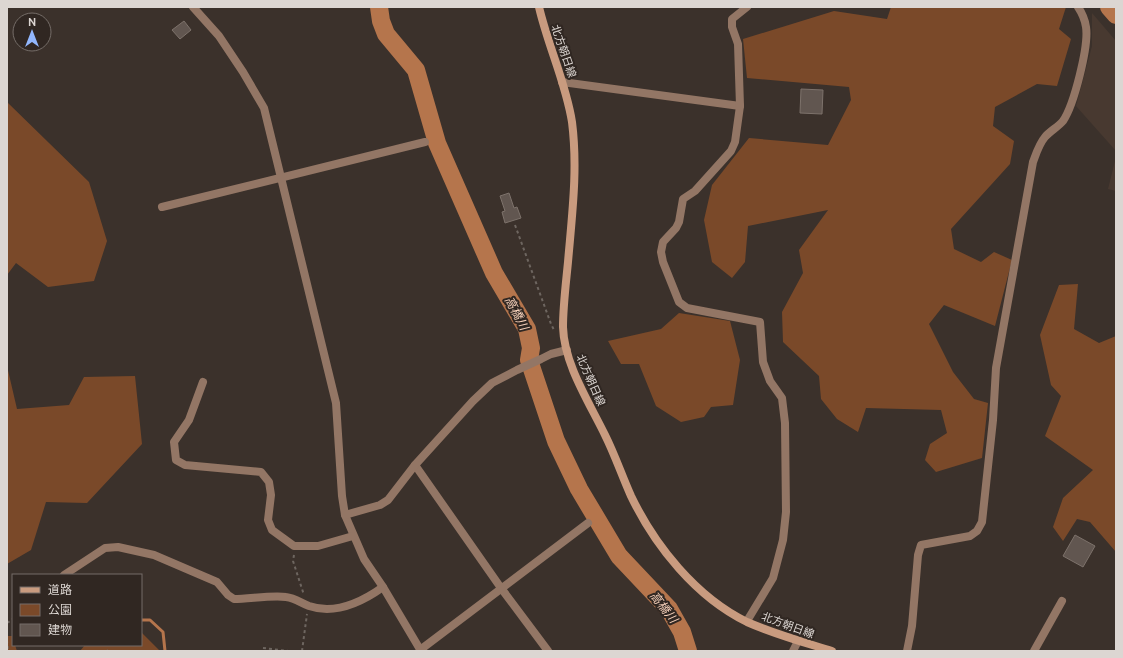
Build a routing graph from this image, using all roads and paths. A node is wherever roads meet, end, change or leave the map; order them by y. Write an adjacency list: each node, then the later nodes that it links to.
1 (193, 7): 8 (street)
2 (538, 7): 5 (main road, 北方朝日線)
3 (747, 7): 6 (street)
4 (1078, 7): 32 (street)
5 (562, 82): 6 (street); 12 (main road, 北方朝日線)
6 (740, 106): 22 (street)
7 (425, 142): 8 (street)
8 (281, 178): 9 (street); 15 (street)
9 (162, 207)
10 (515, 225): 11 (path)
11 (555, 330)
12 (566, 350): 14 (street); 22 (main road, 北方朝日線)
13 (203, 382): 17 (street)
14 (415, 465): 15 (street); 20 (street)
15 (345, 515): 17 (street)
16 (588, 523): 20 (street)
17 (354, 536): 19 (street)
18 (66, 574): 19 (street)
19 (383, 587): 28 (street)
20 (501, 588): 28 (street); 29 (street)
21 (1062, 601): 33 (street)
22 (747, 621): 24 (main road, 北方朝日線)
23 (7, 640): 26 (path)
24 (798, 641): 30 (street); 31 (main road, 北方朝日線)
25 (263, 648): 27 (path)
26 (8, 651)
27 (288, 651)
28 (421, 651)
29 (548, 651)
30 (793, 651)
31 (832, 651)
32 (907, 651)
33 (1034, 651)

